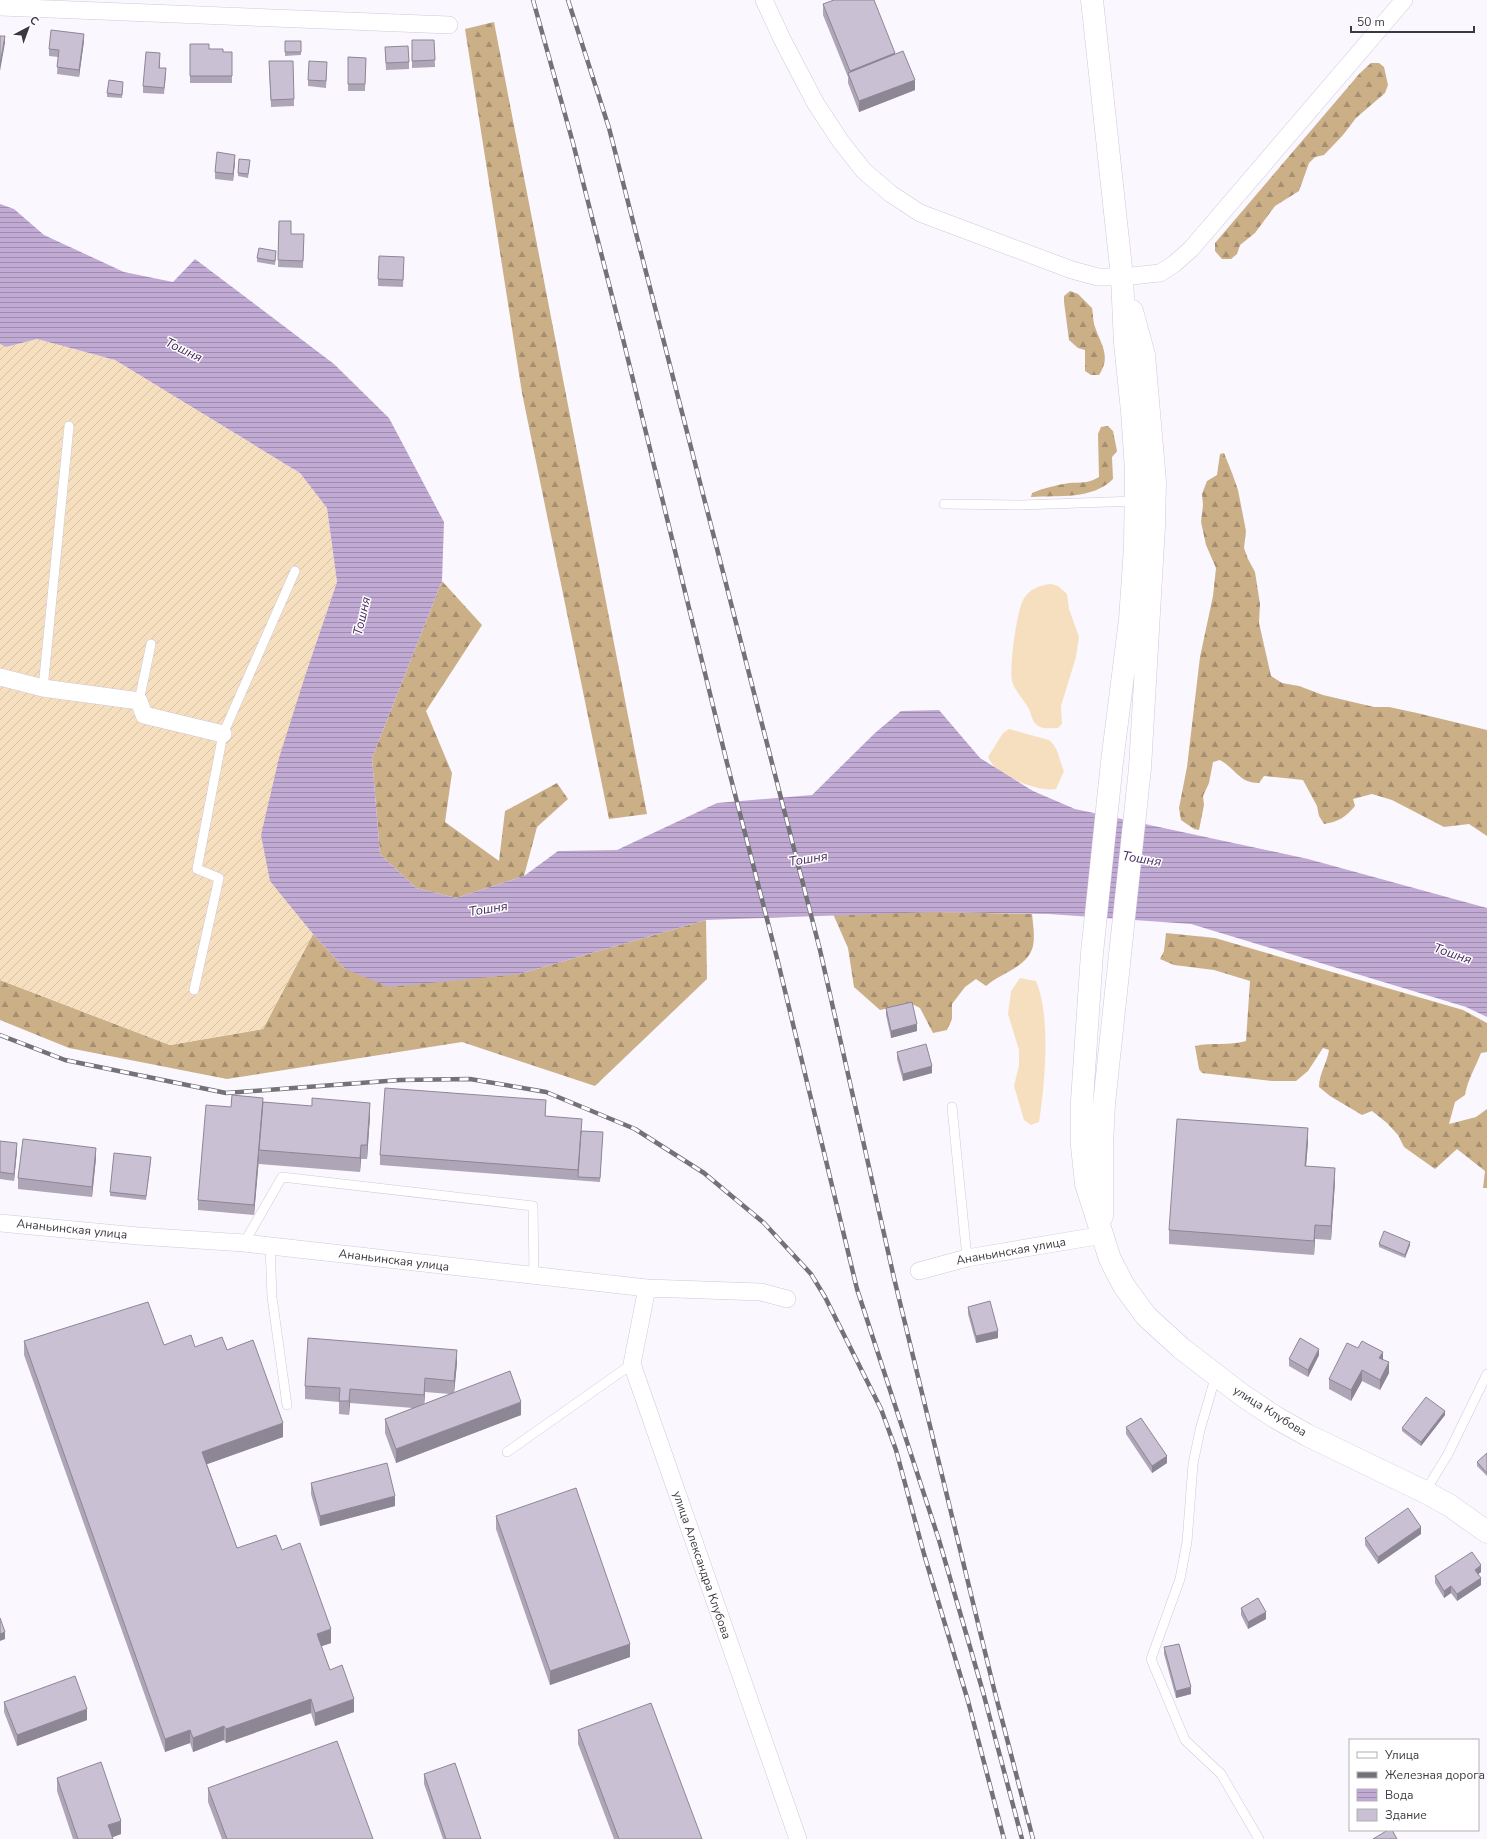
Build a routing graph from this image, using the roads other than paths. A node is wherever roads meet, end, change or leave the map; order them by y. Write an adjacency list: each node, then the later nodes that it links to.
1 (764, 0): 6 (street)
2 (1092, 0): 6 (main road)
3 (1404, 0): 6 (street)
4 (0, 7): 5 (street)
5 (449, 25)
6 (1122, 277): 8 (main road, улица Клубова); 19 (main road)
7 (69, 426): 13 (lane)
8 (1136, 501): 9 (lane); 19 (main road, улица Клубова)
9 (944, 504)
10 (295, 571): 15 (lane)
11 (151, 644): 14 (lane)
12 (0, 677): 13 (street)
13 (43, 688): 14 (street)
14 (139, 701): 15 (street)
15 (223, 734): 16 (lane)
16 (194, 990)
17 (952, 1107): 22 (lane)
18 (0, 1222): 20 (street, Ананьинская улица)
19 (1102, 1235): 22 (street, Ананьинская улица); 29 (main road, улица Клубова)
20 (244, 1243): 21 (street, Ананьинская улица); 24 (lane)
21 (270, 1246): 24 (street, Ананьинская улица); 30 (lane)
22 (967, 1258): 23 (street, Ананьинская улица)
23 (919, 1271)
24 (534, 1276): 25 (street, Ананьинская улица)
25 (647, 1288): 26 (street, Ананьинская улица); 27 (street)
26 (787, 1299)
27 (632, 1364): 31 (lane); 34 (street, улица Александра Клубова)
28 (1487, 1374): 32 (lane)
29 (1216, 1375): 32 (main road, улица Клубова); 35 (lane)
30 (287, 1405)
31 (507, 1452)
32 (1425, 1492): 33 (main road, улица Клубова)
33 (1487, 1532)
34 (798, 1839)
35 (1259, 1839)

